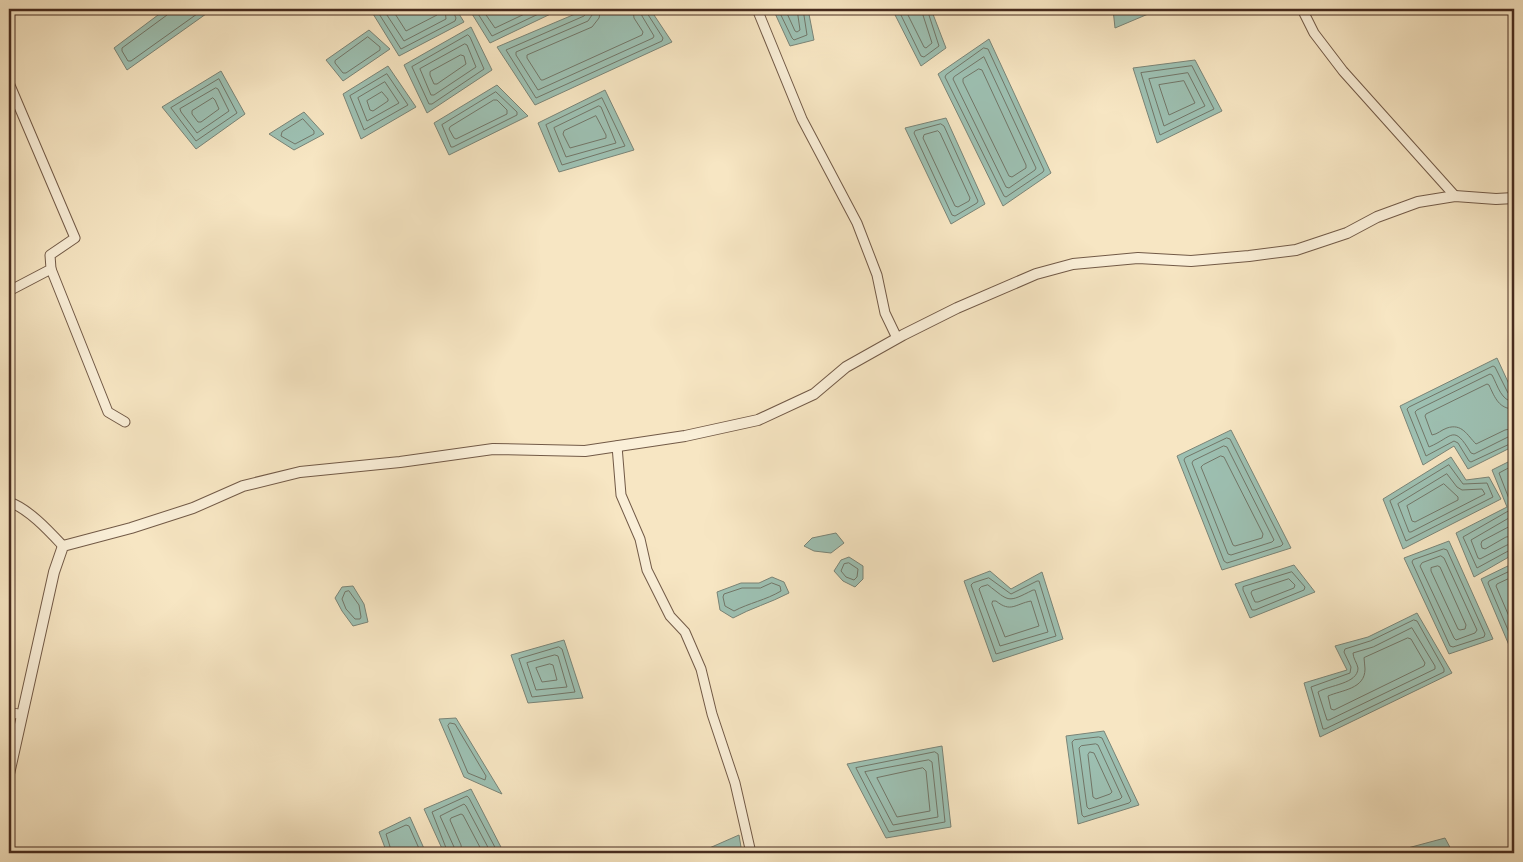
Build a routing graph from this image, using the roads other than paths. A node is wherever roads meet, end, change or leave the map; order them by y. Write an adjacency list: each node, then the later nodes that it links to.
1 (757, 9): 8 (street)
2 (1302, 9): 4 (street)
3 (9, 82): 6 (street)
4 (1455, 196): 5 (street); 8 (street)
5 (1514, 198)
6 (51, 269): 7 (street); 9 (street)
7 (9, 291)
8 (897, 338): 10 (street)
9 (125, 422)
10 (617, 446): 12 (street); 16 (street)
11 (9, 502): 12 (street)
12 (63, 546): 14 (street)
13 (9, 712): 14 (street)
14 (22, 715): 15 (street)
15 (9, 774)
16 (751, 853)

